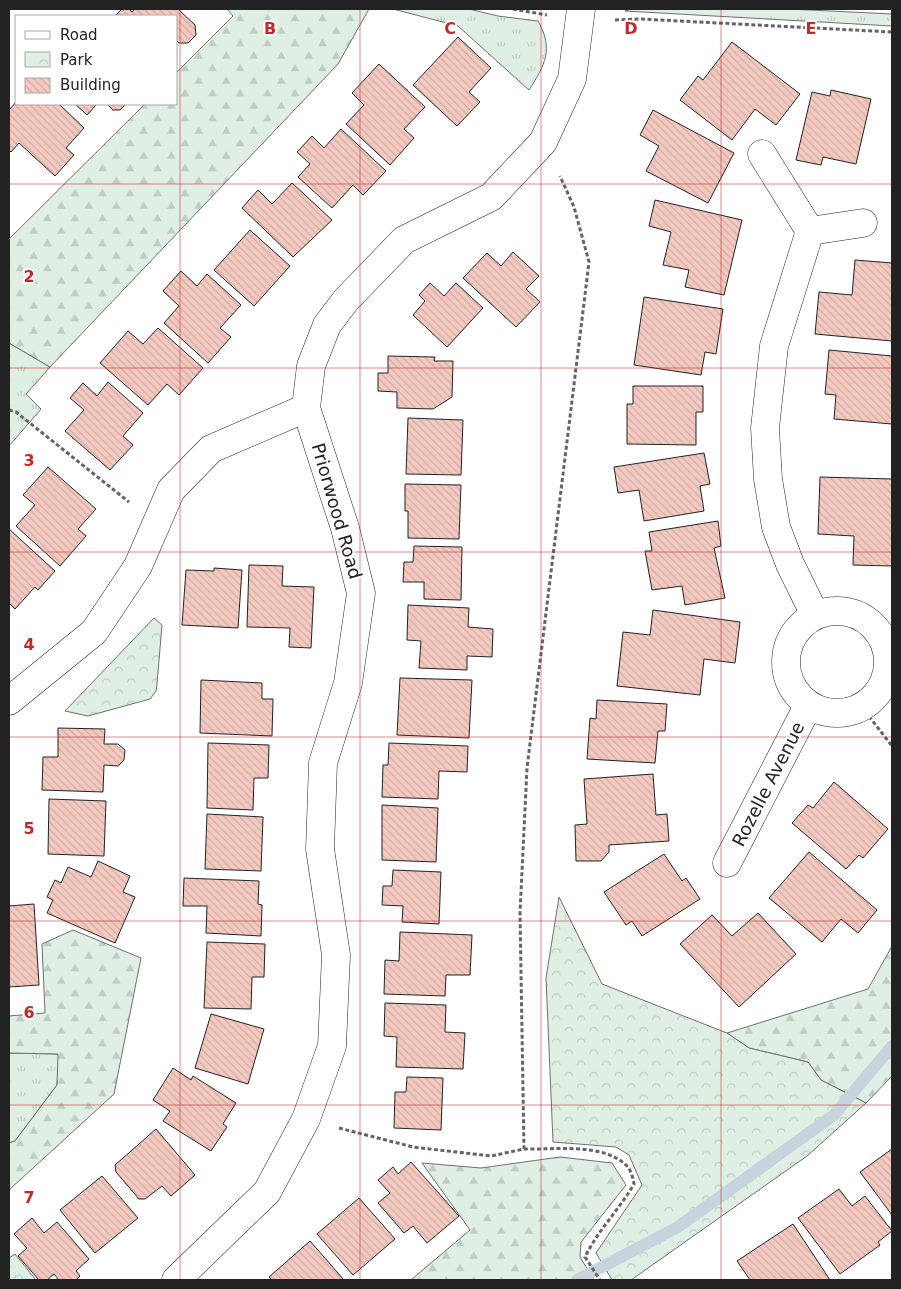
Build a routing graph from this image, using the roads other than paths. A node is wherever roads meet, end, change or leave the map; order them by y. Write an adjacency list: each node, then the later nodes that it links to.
1 (580, 15): 5 (street, Priorwood Road)
2 (762, 154): 4 (street)
3 (863, 223): 4 (street)
4 (810, 231): 6 (street)
5 (306, 408): 8 (street); 11 (street, Priorwood Road)
6 (815, 615): 7 (street); 9 (street)
7 (889, 646): 9 (street)
8 (9, 702)
9 (808, 706): 10 (street, Rozelle Avenue)
10 (727, 863)
11 (176, 1280)

